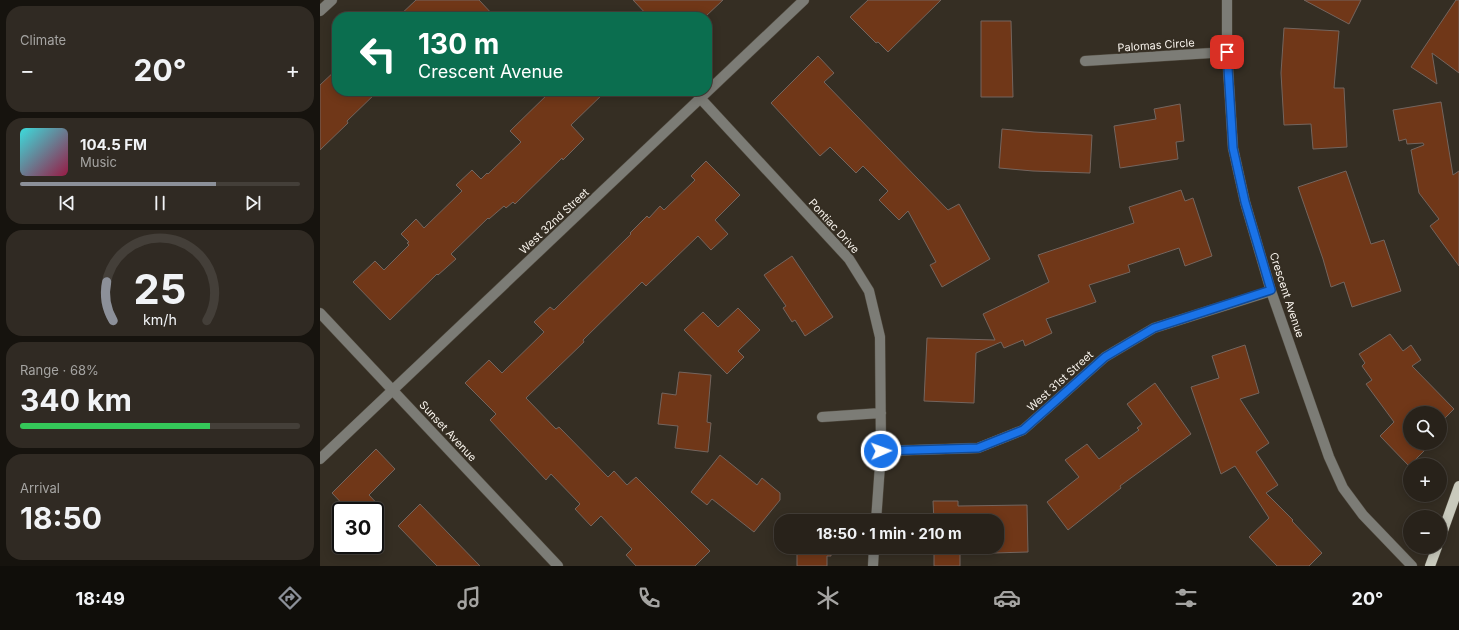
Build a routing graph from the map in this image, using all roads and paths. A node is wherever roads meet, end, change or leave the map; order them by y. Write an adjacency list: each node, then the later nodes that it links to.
1 (332, 0): 4 (street)
2 (804, 0): 7 (street, West 32nd Street)
3 (1227, 0): 5 (street, Crescent Avenue)
4 (320, 11)
5 (1227, 52): 6 (street, Palomas Circle); 10 (street, Crescent Avenue)
6 (1085, 61)
7 (712, 88)
8 (704, 96): 9 (street, West 32nd Street)
9 (701, 99): 12 (street, West 32nd Street); 13 (street, Pontiac Drive)
10 (1271, 290): 15 (street, West 31st Street); 24 (street, Crescent Avenue)
11 (320, 313): 12 (street, Sunset Avenue)
12 (393, 390): 16 (street, West 32nd Street); 22 (street, Sunset Avenue)
13 (881, 413): 14 (street); 15 (street, Pontiac Drive)
14 (822, 417)
15 (881, 451): 18 (street, Pontiac Drive)
16 (320, 459)
17 (1459, 486): 19 (main road)
18 (876, 514)
19 (1447, 519)
20 (874, 554): 23 (street)
21 (1434, 554): 25 (main road)
22 (558, 566)
23 (873, 566)
24 (1412, 566)
25 (1430, 566)

